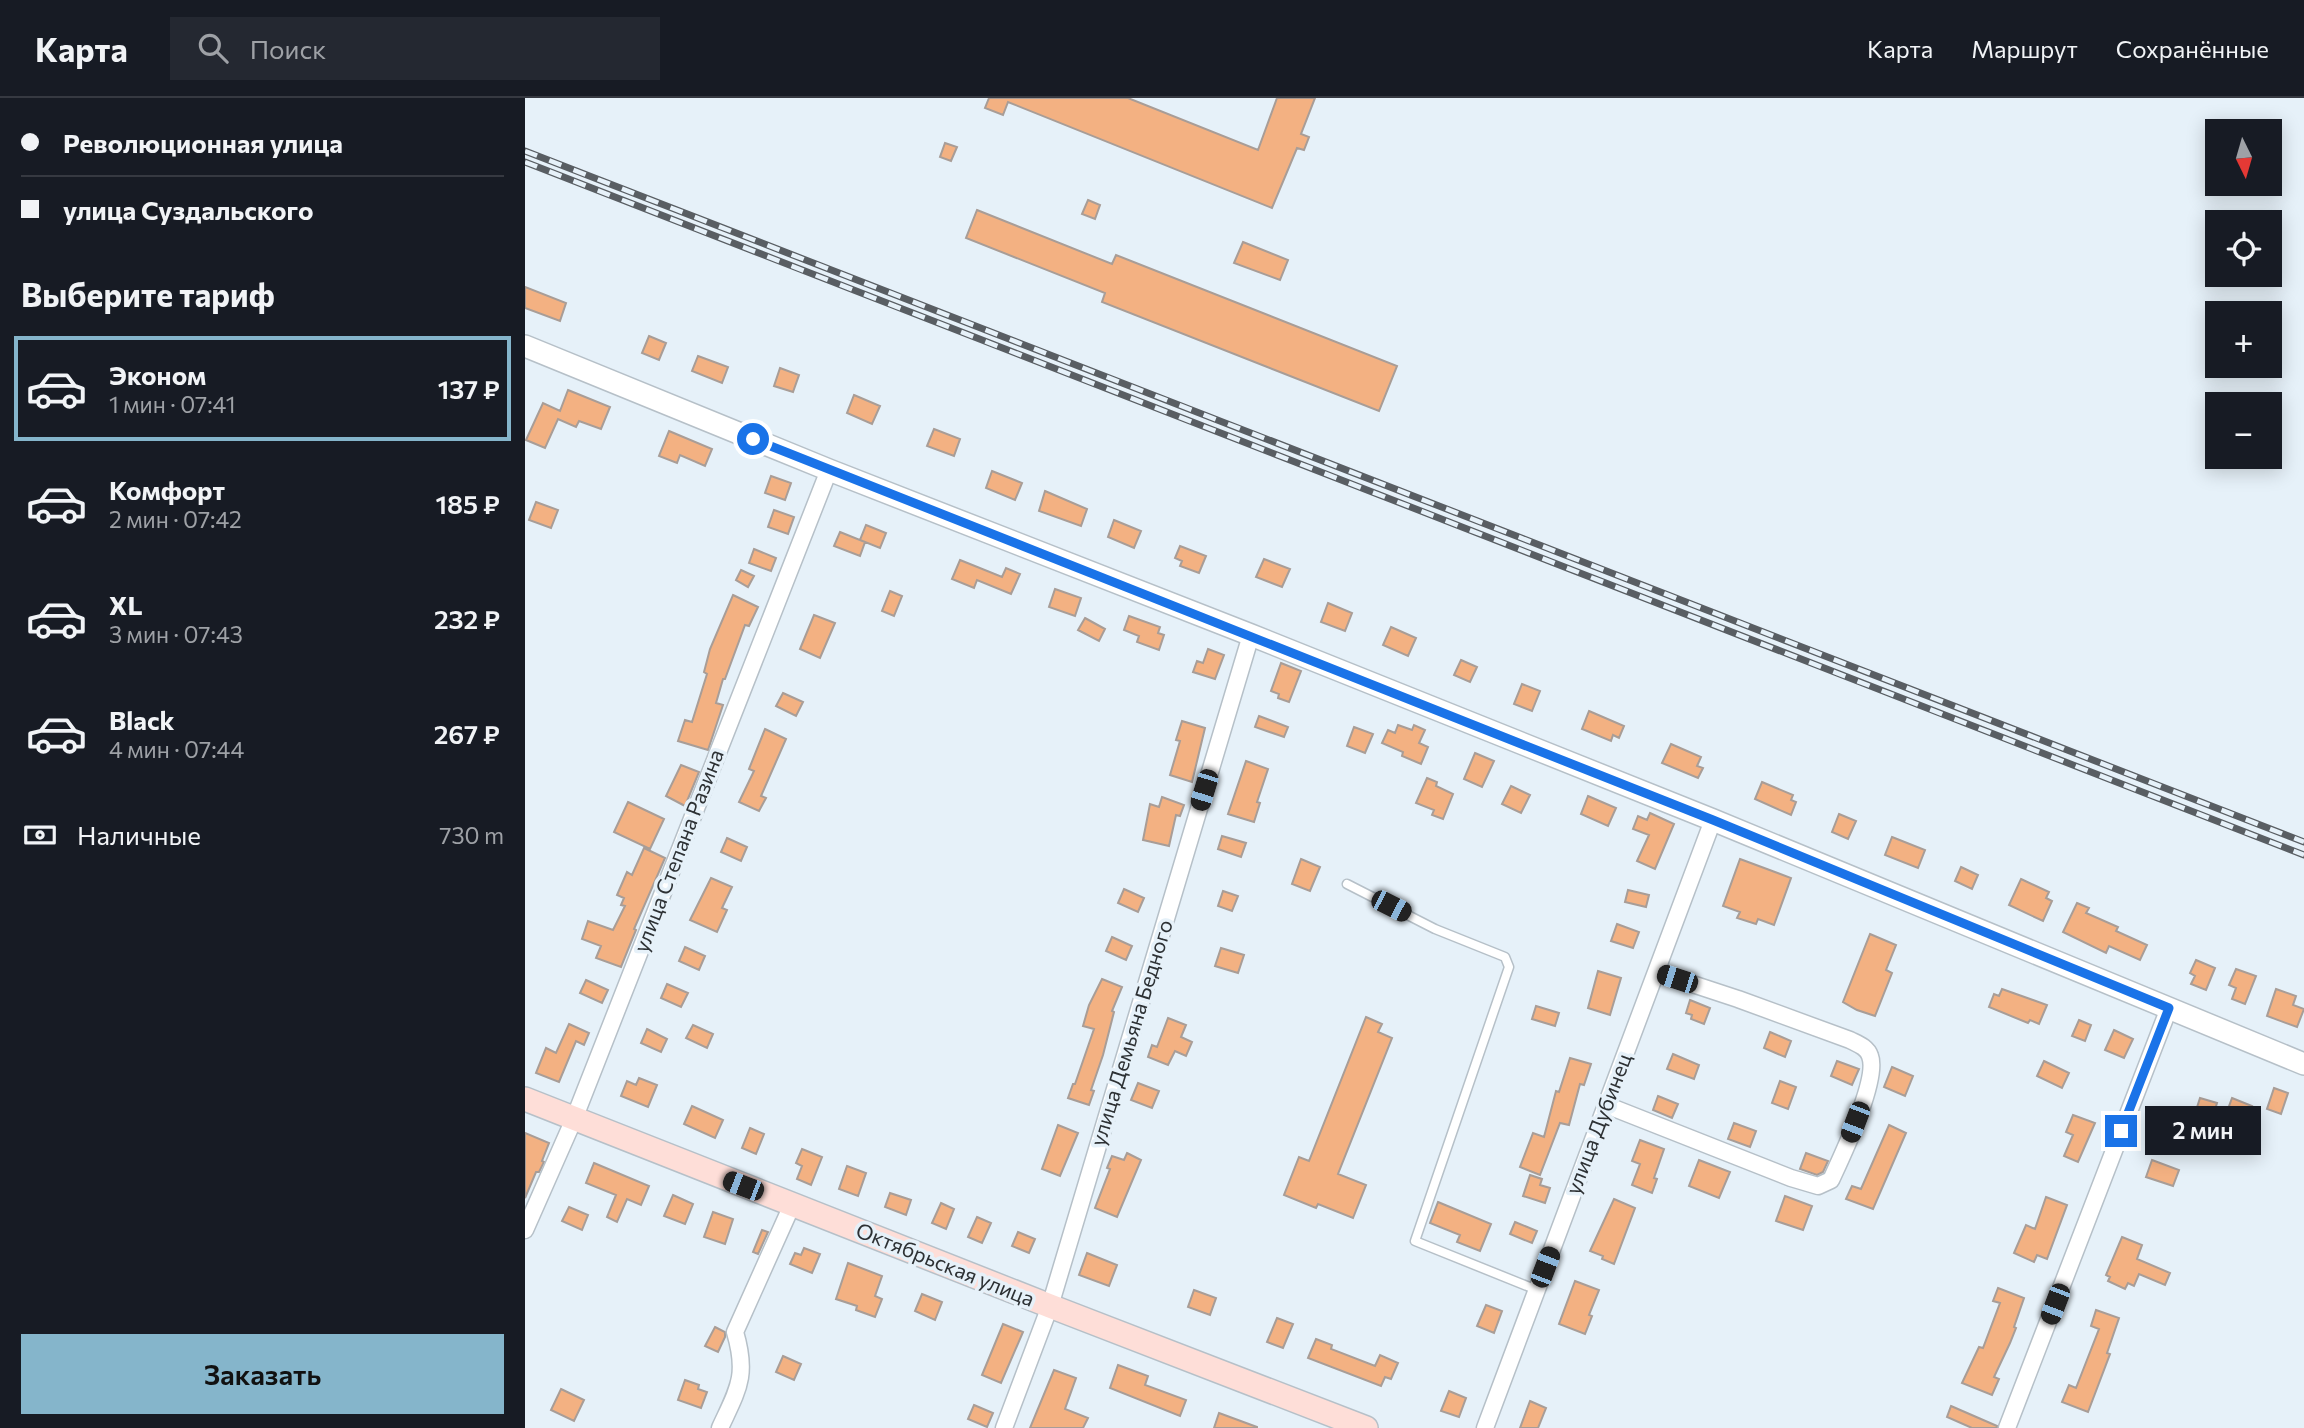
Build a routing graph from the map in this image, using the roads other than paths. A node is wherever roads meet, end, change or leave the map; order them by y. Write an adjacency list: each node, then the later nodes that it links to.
1 (525, 346): 2 (street)
2 (828, 470): 3 (street); 11 (street, улица Степана Разина)
3 (1251, 635): 4 (street); 15 (street, улица Демьяна Бедного)
4 (1713, 820): 6 (street, улица Дубинец); 7 (street)
5 (1347, 884): 14 (lane)
6 (1656, 972): 10 (street, улица Дубинец); 10 (street)
7 (2169, 1008): 8 (street); 21 (street)
8 (2304, 1064)
9 (525, 1100): 11 (main road, Октябрьская улица)
10 (1606, 1105): 14 (street, улица Дубинец)
11 (573, 1119): 12 (main road, Октябрьская улица); 13 (street, улица Степана Разина)
12 (792, 1205): 15 (main road, Октябрьская улица); 17 (street)
13 (525, 1230)
14 (1537, 1290): 20 (street, улица Дубинец)
15 (1050, 1306): 16 (main road, Октябрьская улица); 18 (street, улица Демьяна Бедного)
16 (1341, 1423): 19 (main road, Октябрьская улица)
17 (720, 1428)
18 (1004, 1428)
19 (1366, 1428)
20 (1485, 1428)
21 (2007, 1428)

